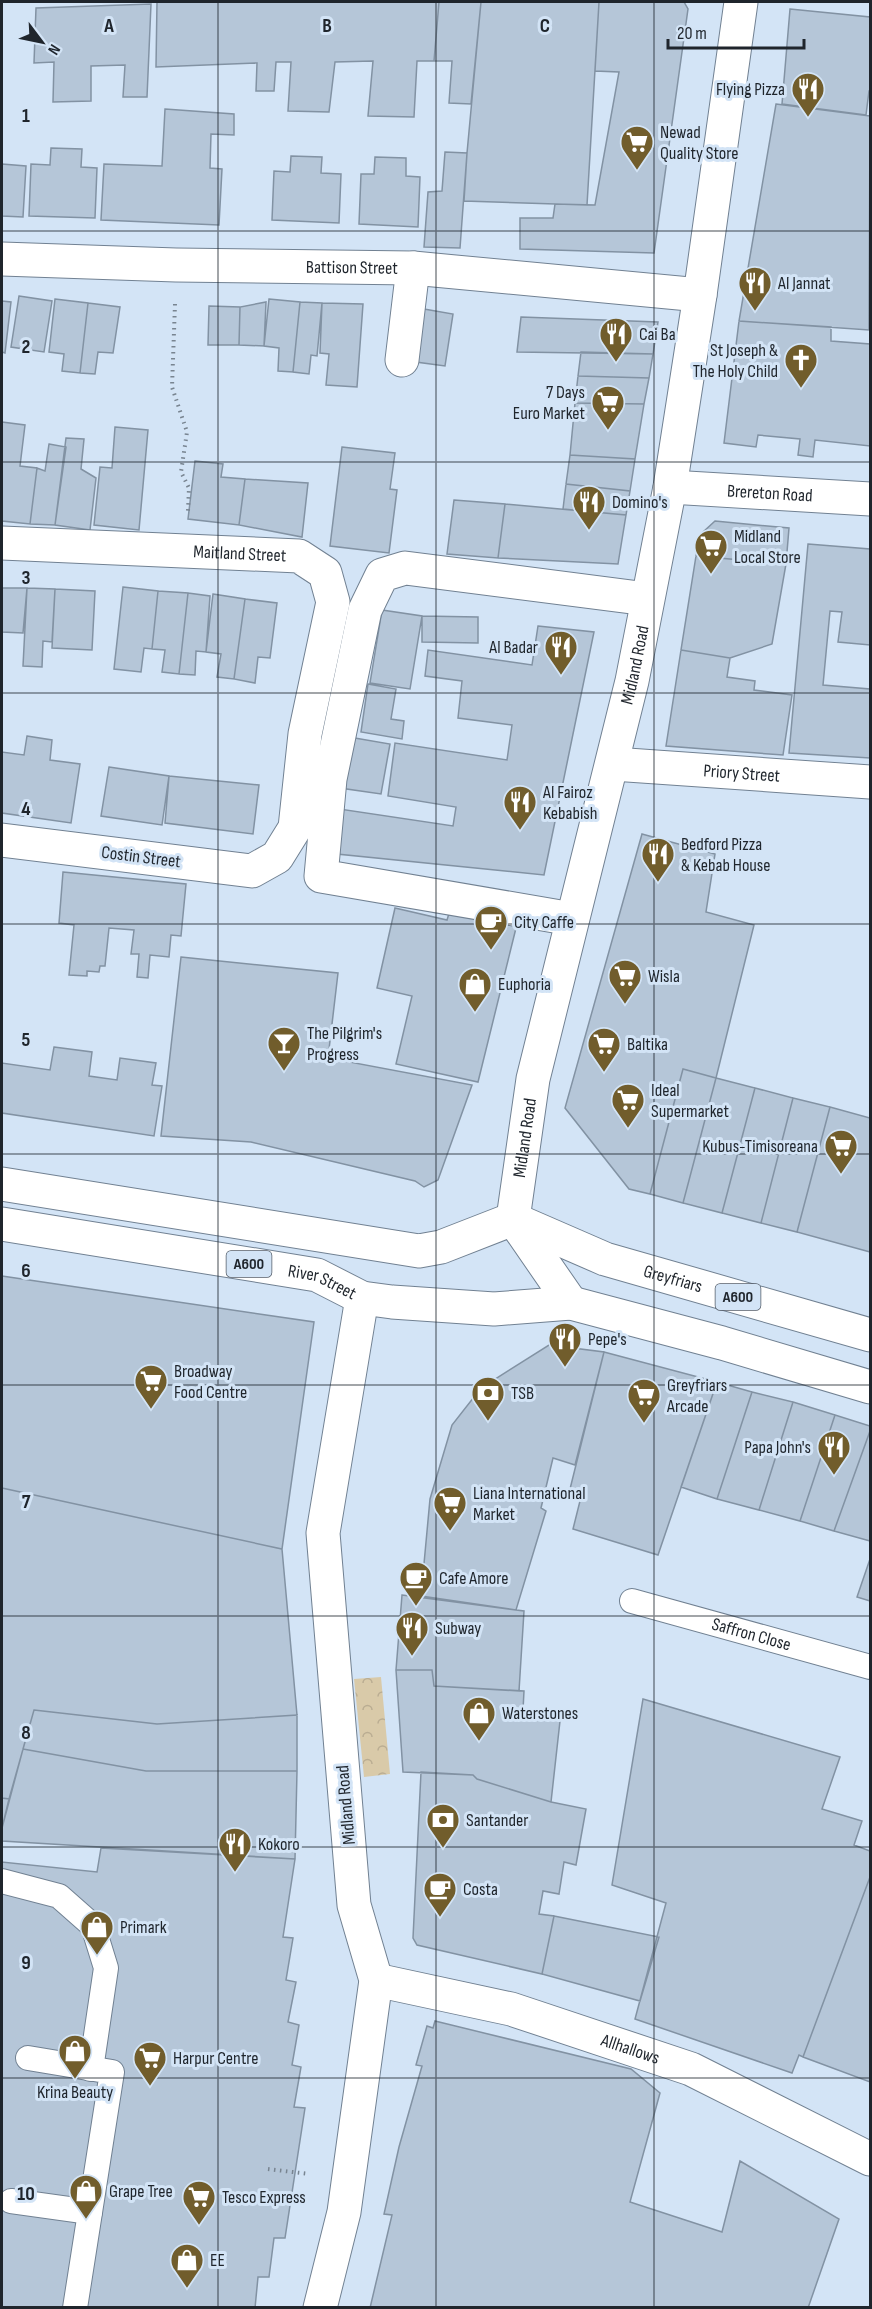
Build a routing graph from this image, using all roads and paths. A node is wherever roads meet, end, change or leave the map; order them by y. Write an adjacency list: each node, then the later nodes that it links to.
1 (741, 2): 5 (street, Midland Road)
2 (2, 259): 3 (street, Battison Street)
3 (176, 265): 4 (street, Battison Street); 10 (path)
4 (413, 268): 5 (street, Battison Street); 6 (street)
5 (700, 295): 7 (street, Midland Road)
6 (402, 360)
7 (670, 487): 8 (street, Brereton Road); 11 (street, Midland Road)
8 (870, 499)
9 (2, 543): 10 (street, Maitland Street)
10 (181, 551): 15 (street, Maitland Street)
11 (647, 598): 12 (street, Midland Road); 16 (street)
12 (613, 764): 13 (street, Priory Street); 16 (street, Midland Road)
13 (870, 782)
14 (2, 840): 15 (street, Costin Street)
15 (277, 857)
16 (572, 919): 18 (street, Midland Road)
17 (2, 1184): 18 (street, A600)
18 (513, 1219): 21 (street); 22 (street, Greyfriars / A600)
19 (2, 1224): 20 (street, River Street / A600)
20 (362, 1298): 21 (street, River Street / A600); 27 (street, Midland Road)
21 (571, 1303): 23 (street, A600)
22 (870, 1335)
23 (870, 1387)
24 (632, 1601): 25 (lane, Saffron Close)
25 (870, 1667)
26 (2, 1881): 29 (lane)
27 (376, 1980): 30 (street, Allhallows); 36 (street, Midland Road)
28 (28, 2058): 29 (lane)
29 (91, 2069): 34 (lane)
30 (870, 2159)
31 (268, 2169): 32 (path)
32 (294, 2172)
33 (11, 2201): 34 (lane)
34 (90, 2212): 35 (lane)
35 (75, 2307)
36 (320, 2307)

